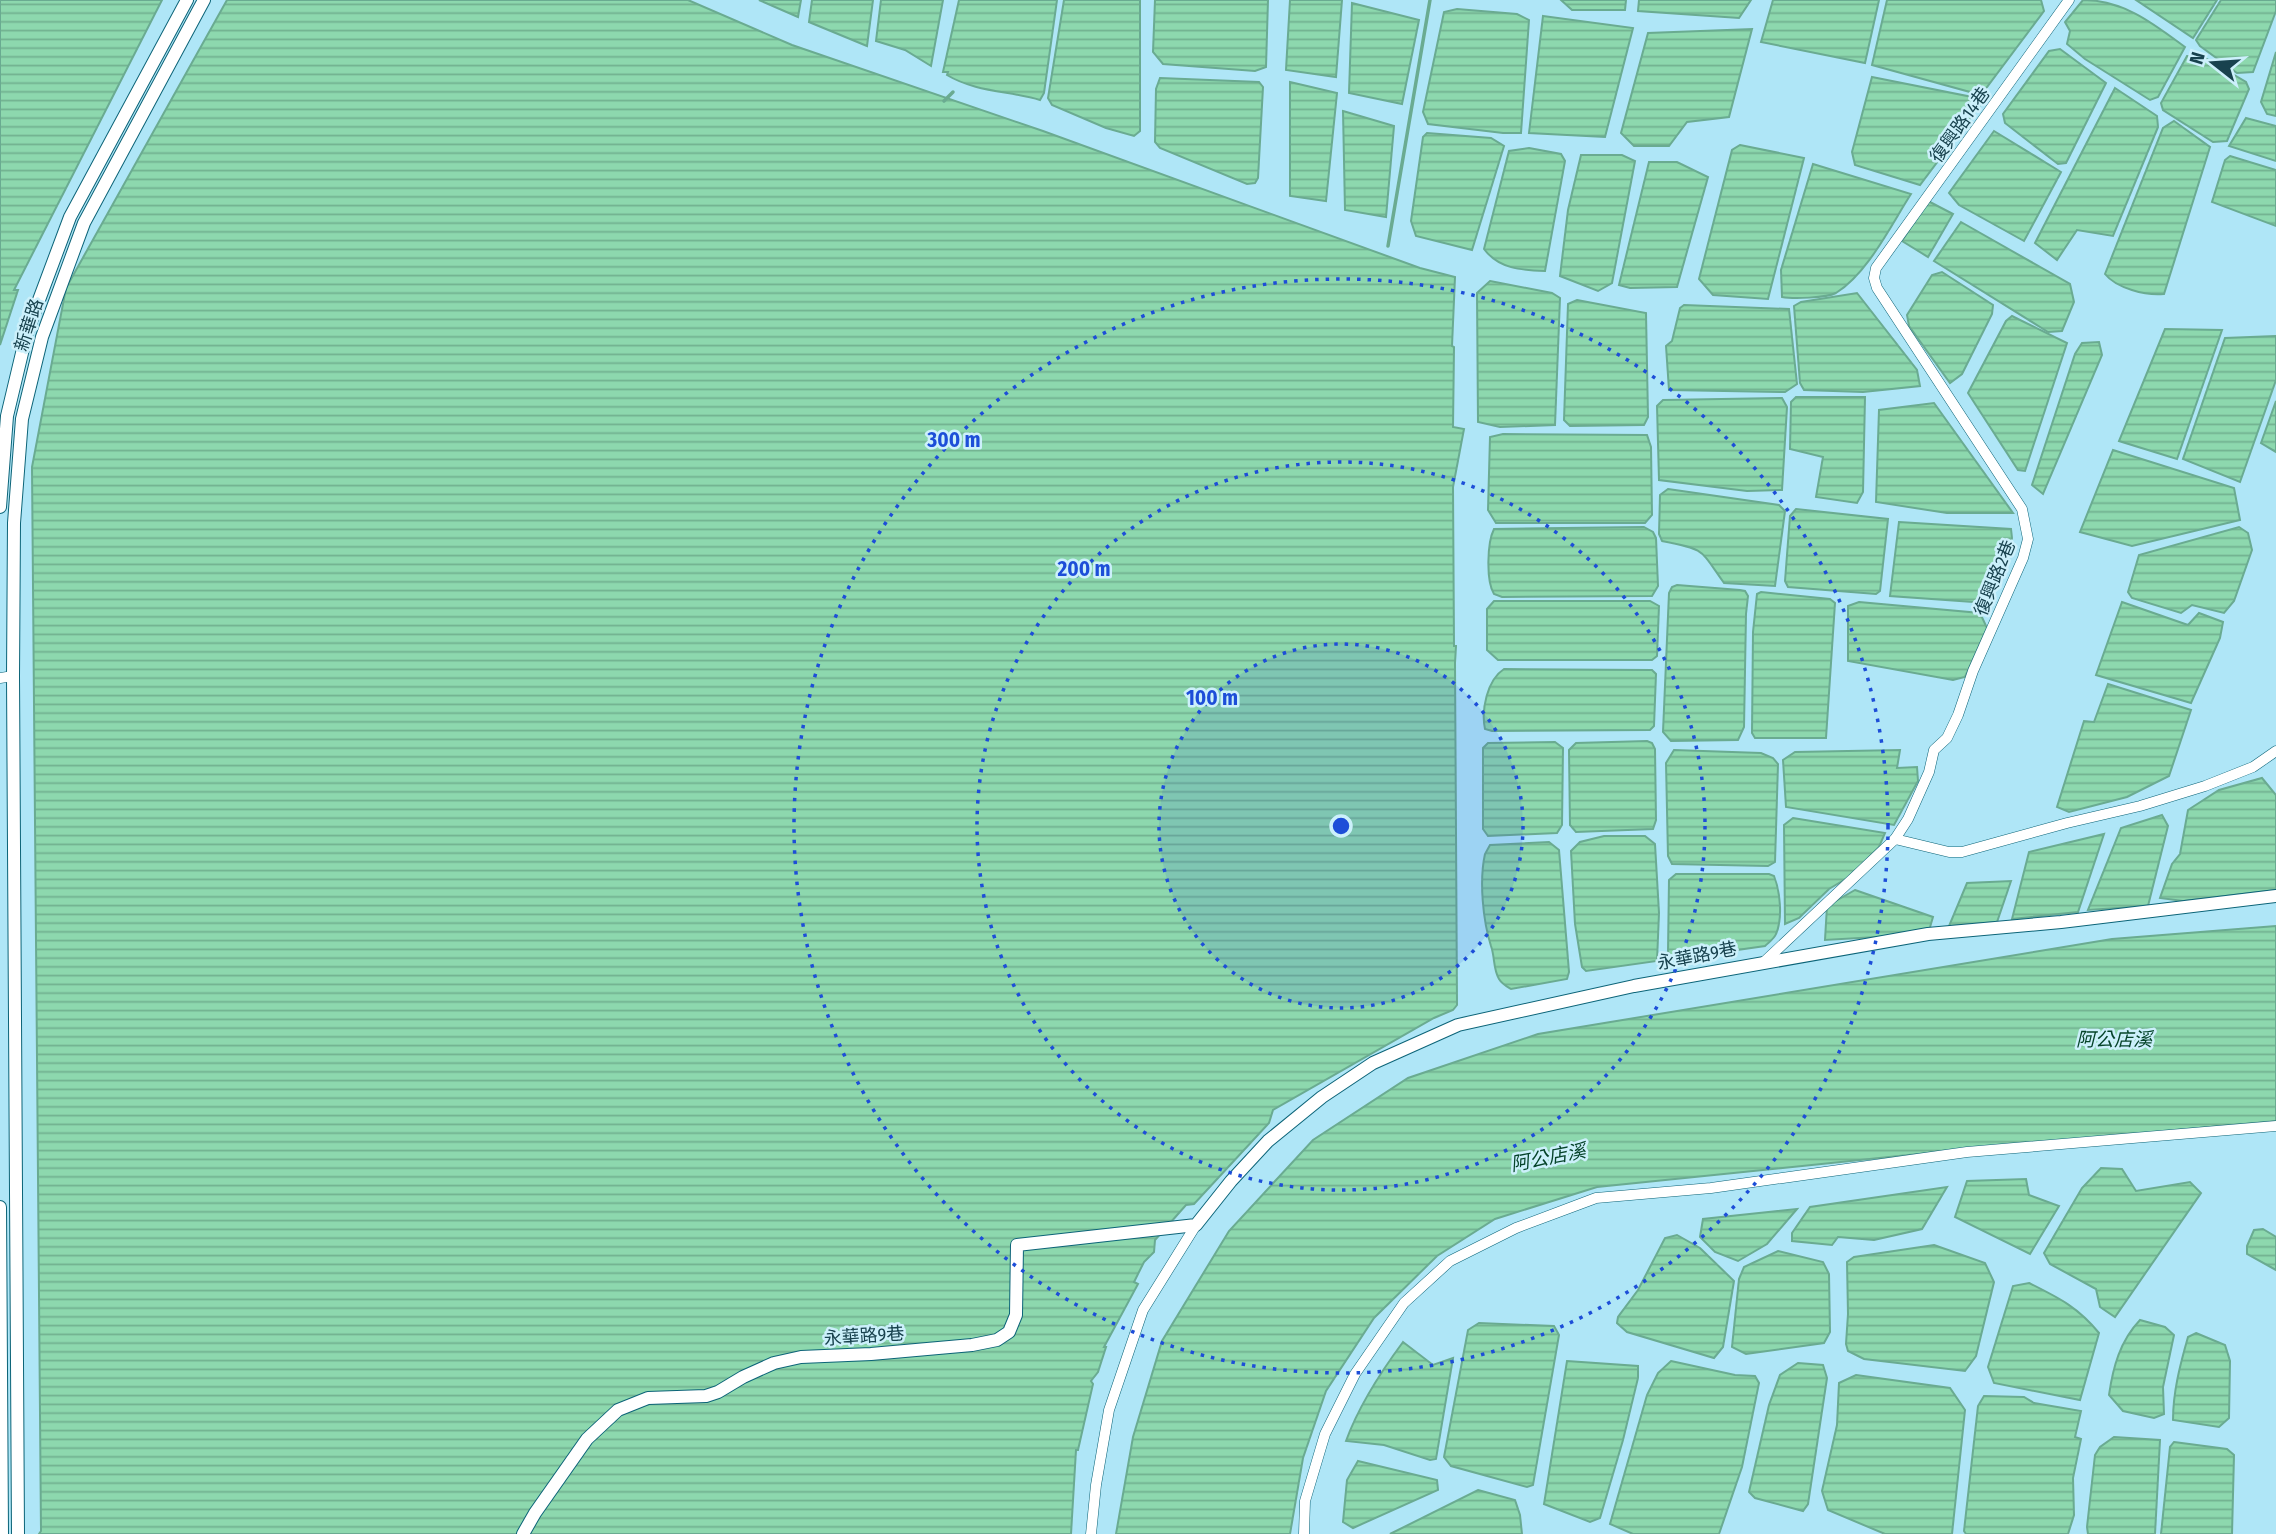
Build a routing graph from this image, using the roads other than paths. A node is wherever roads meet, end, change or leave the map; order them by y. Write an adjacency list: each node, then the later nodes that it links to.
1 (187, 0): 5 (street, 新華路)
2 (204, 0): 6 (street, 新華路)
3 (2069, 0): 4 (street, 復興路14巷)
4 (1876, 268): 8 (street, 復興路2巷)
5 (0, 507)
6 (7, 677): 15 (street, 新華路)
7 (2276, 751): 8 (street)
8 (1895, 839): 10 (street, 復興路2巷)
9 (2276, 896): 10 (street, 永華路9巷)
10 (1764, 962): 13 (street, 永華路9巷)
11 (2276, 1126): 18 (street)
12 (0, 1207): 14 (street)
13 (1196, 1225): 16 (street, 永華路9巷); 17 (street, 永華路9巷)
14 (2, 1534)
15 (18, 1534)
16 (523, 1534)
17 (1091, 1534)
18 (1304, 1534)

